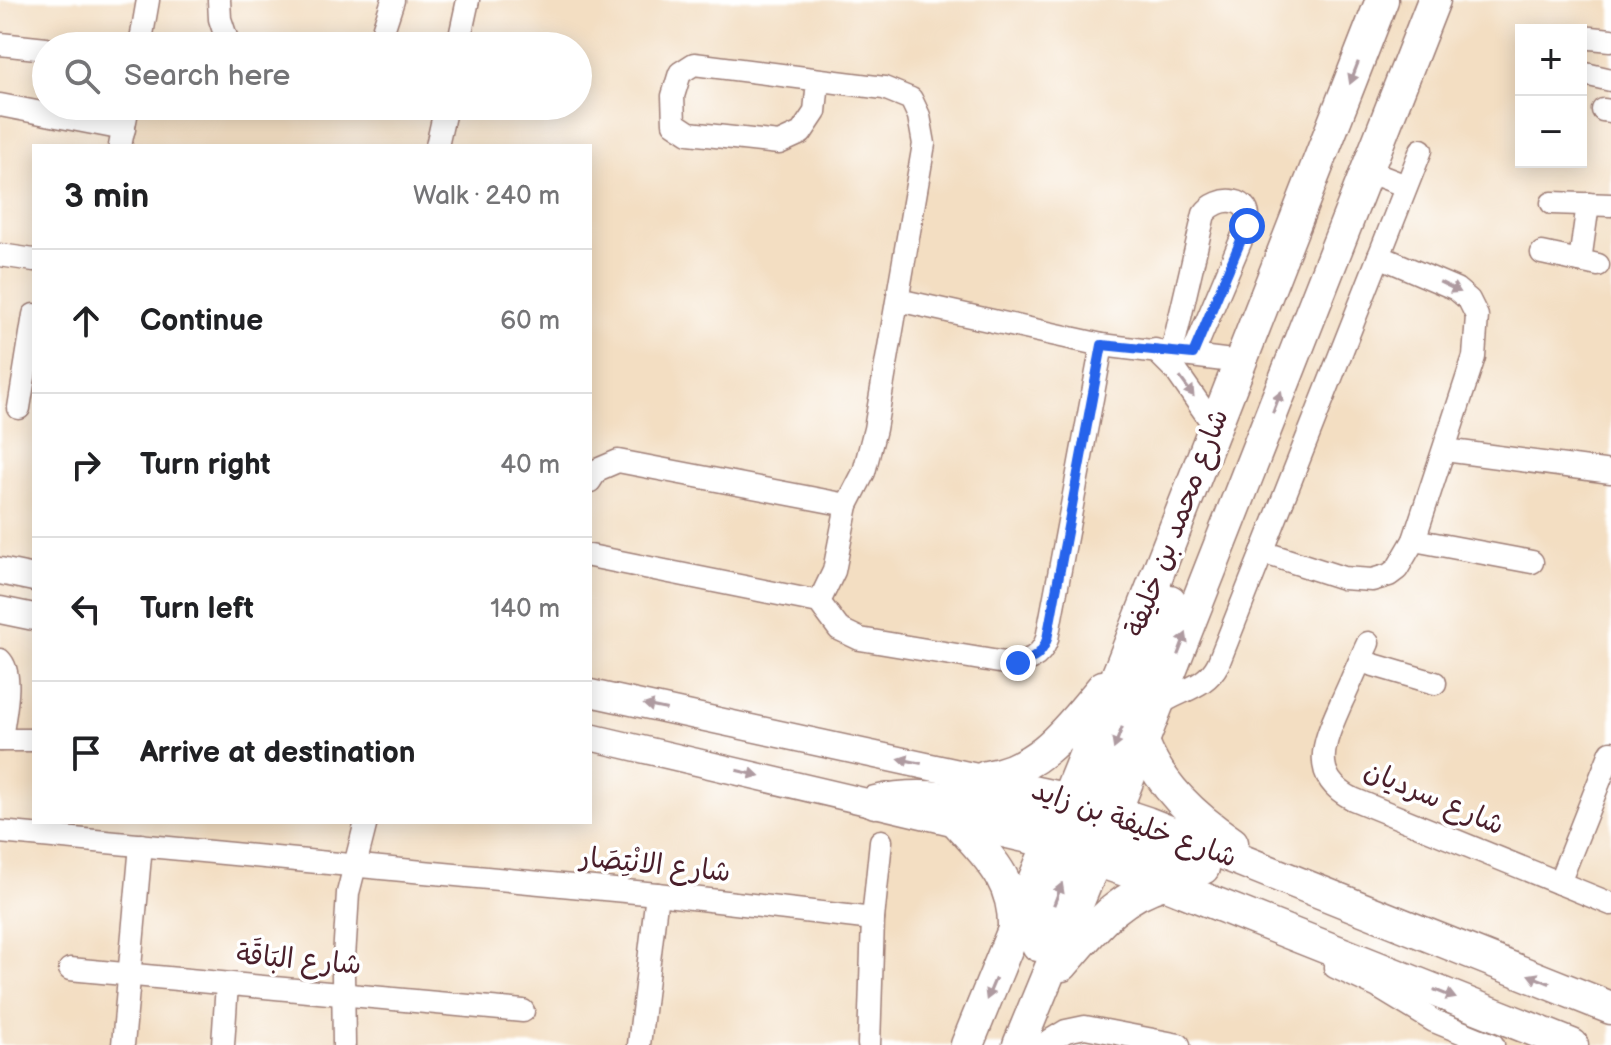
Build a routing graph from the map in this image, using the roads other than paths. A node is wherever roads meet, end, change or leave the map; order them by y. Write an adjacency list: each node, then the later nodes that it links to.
1 (148, 0): 7 (street)
2 (219, 0): 8 (street)
3 (393, 0): 9 (street)
4 (468, 0): 10 (street)
5 (1382, 0): 40 (highway, شارع محمد بن خليفة, one-way to 40)
6 (1434, 0): 25 (highway, شارع محمد بن خليفة)
7 (142, 32)
8 (224, 32)
9 (383, 32)
10 (461, 32)
11 (1587, 38): 12 (street)
12 (1611, 40)
13 (0, 44): 14 (street)
14 (32, 47)
15 (1587, 74): 17 (street)
16 (818, 80): 16 (street); 34 (street)
17 (1611, 80)
18 (0, 105): 19 (street)
19 (32, 114)
20 (55, 120): 22 (street)
21 (443, 120): 23 (street)
22 (122, 138)
23 (437, 144)
24 (1421, 150): 26 (street)
25 (1367, 171): 26 (street); 61 (highway, شارع محمد بن خليفة, one-way to 25)
26 (1406, 186): 32 (street)
27 (1552, 203): 28 (street)
28 (1588, 204): 29 (street); 30 (street)
29 (1611, 205)
30 (1542, 253)
31 (0, 255): 33 (street)
32 (1379, 256): 43 (street, one-way to 43); 49 (street)
33 (32, 260)
34 (898, 300): 38 (street); 46 (street)
35 (1183, 301): 36 (street); 36 (street); 39 (street)
36 (1211, 311): 39 (street)
37 (32, 326): 41 (street)
38 (1102, 345): 39 (street); 54 (street)
39 (1173, 352): 40 (street); 42 (street, one-way to 42)
40 (1240, 362): 42 (highway, شارع محمد بن خليفة)
41 (18, 407)
42 (1215, 427): 47 (highway, شارع محمد بن خليفة)
43 (1445, 450): 44 (street); 48 (street)
44 (1611, 472)
45 (592, 478): 46 (street)
46 (847, 505): 54 (street)
47 (1174, 531): 58 (highway, شارع محمد بن خليفة); 72 (highway, one-way to 72)
48 (1414, 540): 49 (street); 51 (street)
49 (1262, 552): 61 (street)
50 (592, 556): 54 (street)
51 (1532, 562)
52 (0, 571): 53 (main road)
53 (32, 578)
54 (819, 602)
55 (0, 610): 56 (main road)
56 (32, 617)
57 (0, 660): 63 (street)
58 (1121, 667): 67 (highway); 72 (highway, شارع محمد بن خليفة)
59 (1435, 683): 80 (street, شارع سرديان)
60 (592, 693): 67 (main road, شارع خليفة بن زايد, one-way to 60)
61 (1157, 706): 65 (highway, شارع محمد بن خليفة)
62 (592, 737): 69 (main road, شارع خليفة بن زايد, one-way to 69)
63 (0, 740): 64 (street)
64 (32, 740)
65 (1143, 742): 72 (highway, شارع محمد بن خليفة); 78 (highway)
66 (1611, 752): 68 (street)
67 (986, 777): 72 (main road, شارع خليفة بن زايد)
68 (1606, 777): 80 (street)
69 (875, 802): 70 (main road, شارع خليفة بن زايد); 72 (highway)
70 (956, 821): 72 (main road, شارع خليفة بن زايد); 86 (highway)
71 (365, 824): 77 (street)
72 (1083, 828): 78 (highway, شارع خليفة بن زايد); 79 (highway, شارع خليفة بن زايد); 83 (highway); 86 (highway, شارع محمد بن خليفة); 90 (highway, شارع محمد بن خليفة); 101 (highway, one-way to 72)
73 (44, 829): 74 (street, شارع الانْتِصَار); 76 (street, شارع الانْتِصَار)
74 (0, 832)
75 (881, 841): 84 (street)
76 (141, 845): 77 (street, شارع الانْتِصَار); 88 (street)
77 (353, 867): 81 (street, شارع الانْتِصَار); 91 (street)
78 (1278, 875): 83 (highway, شارع خليفة بن زايد)
79 (1164, 883): 85 (highway, شارع خليفة بن زايد); 90 (highway)
80 (1559, 883): 82 (street, شارع سرديان)
81 (657, 894): 84 (street, شارع الانْتِصَار); 98 (street)
82 (1611, 904)
83 (1353, 905): 92 (highway, شارع خليفة بن زايد, one-way to 83)
84 (873, 919): 99 (street)
85 (1260, 921): 105 (street); 106 (highway, شارع خليفة بن زايد, one-way to 106)
86 (1014, 934): 100 (highway, شارع محمد بن خليفة, one-way to 100)
87 (70, 969): 88 (street, شارع البَاقَة)
88 (129, 974): 89 (street, شارع البَاقَة); 95 (street)
89 (227, 984): 91 (street, شارع البَاقَة); 96 (street)
90 (1044, 986): 102 (highway, شارع محمد بن خليفة)
91 (342, 994): 93 (street, شارع البَاقَة); 97 (street)
92 (1611, 1008)
93 (523, 1011)
94 (1107, 1038): 103 (street); 104 (street)
95 (123, 1045)
96 (223, 1045)
97 (344, 1045)
98 (639, 1045)
99 (869, 1045)
100 (967, 1045)
101 (1000, 1045)
102 (1019, 1045)
103 (1043, 1045)
104 (1179, 1045)
105 (1493, 1045)
106 (1572, 1045)

